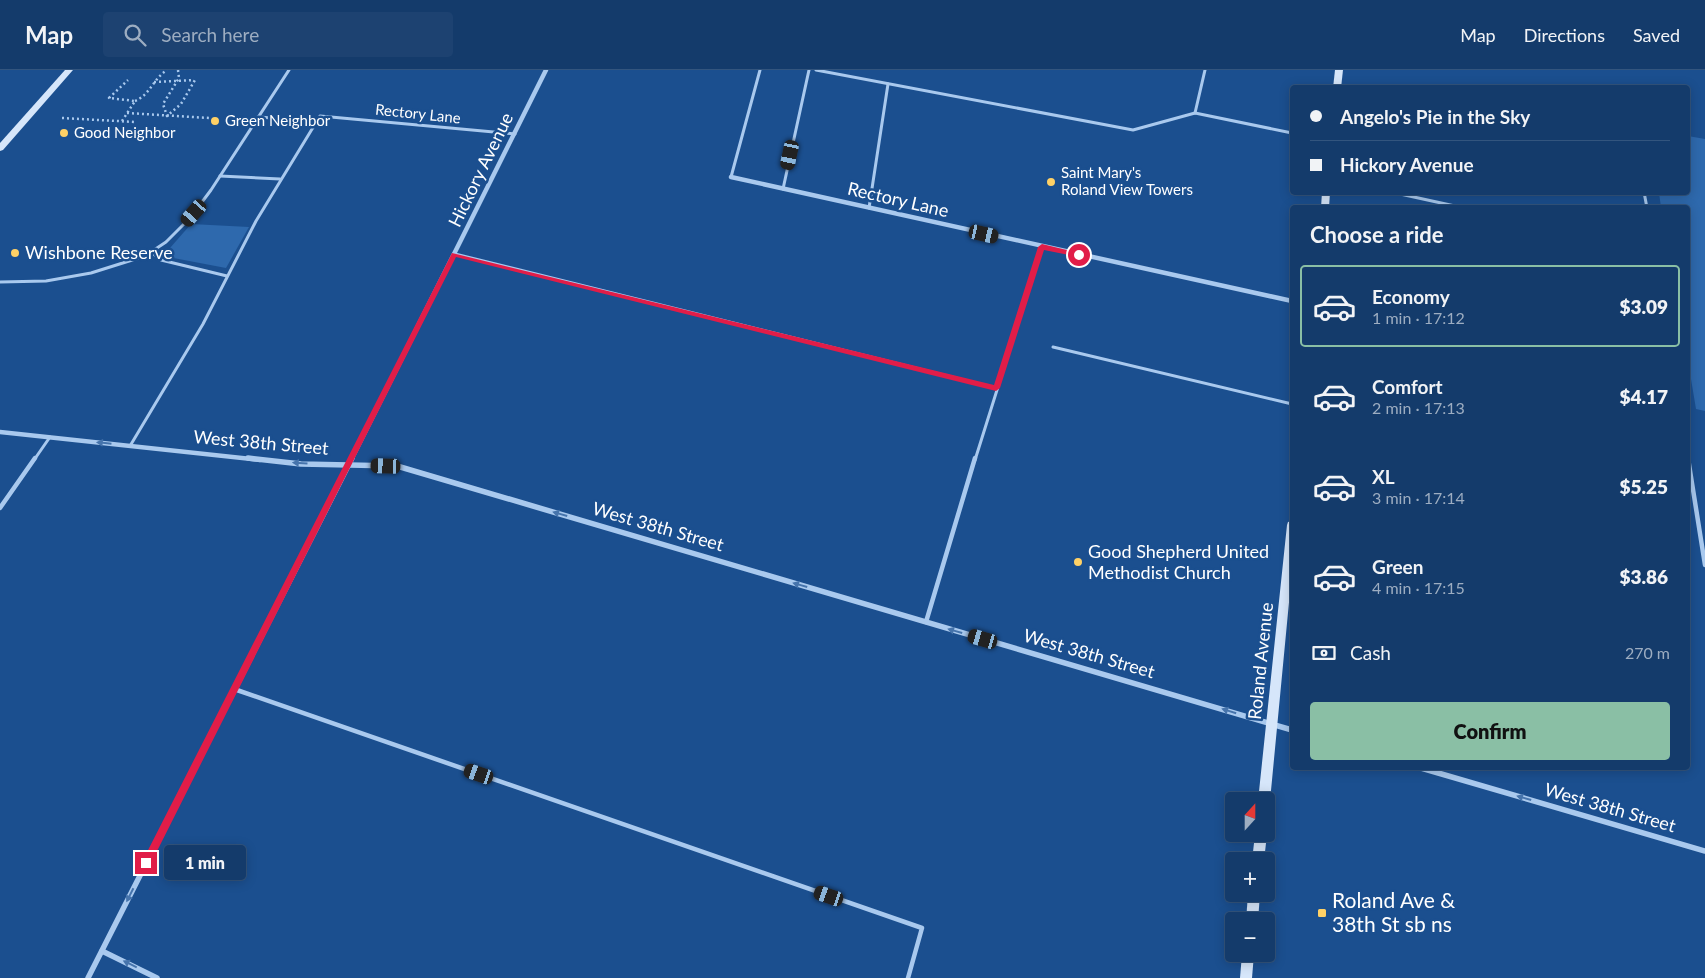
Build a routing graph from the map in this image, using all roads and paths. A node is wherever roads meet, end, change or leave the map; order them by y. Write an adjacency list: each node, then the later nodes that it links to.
1 (69, 70): 29 (street)
2 (167, 70): 12 (path)
3 (178, 70): 13 (path)
4 (289, 70): 21 (lane)
5 (546, 70): 28 (street, Hickory Avenue)
6 (760, 70): 31 (lane)
7 (809, 70): 33 (lane)
8 (816, 70): 14 (lane)
9 (1205, 70): 18 (lane)
10 (1339, 70): 15 (street)
11 (128, 80): 16 (path)
12 (154, 82): 13 (path); 16 (path)
13 (176, 82): 19 (path); 19 (path)
14 (888, 84): 18 (lane); 36 (lane)
15 (1337, 85)
16 (135, 100): 17 (path)
17 (128, 113): 19 (path); 24 (path)
18 (1195, 113): 27 (lane)
19 (167, 116): 23 (path)
20 (320, 116): 25 (lane); 28 (lane, Rectory Lane)
21 (258, 117): 25 (lane); 30 (lane)
22 (61, 118): 24 (path)
23 (209, 118)
24 (122, 121): 26 (path)
25 (315, 121): 32 (lane)
26 (132, 127)
27 (1290, 133)
28 (515, 134): 39 (street, Hickory Avenue)
29 (0, 148)
30 (220, 176): 32 (lane); 38 (lane)
31 (731, 177): 33 (street, Rectory Lane)
32 (280, 180): 40 (lane)
33 (783, 189): 36 (street, Rectory Lane)
34 (1405, 195): 35 (lane)
35 (1450, 205)
36 (869, 208): 37 (street, Rectory Lane)
37 (1042, 247): 42 (street, Rectory Lane); 44 (lane)
38 (151, 252): 40 (lane); 41 (lane)
39 (454, 254): 44 (lane); 49 (street, Hickory Avenue)
40 (227, 276): 48 (lane)
41 (0, 282)
42 (1290, 302)
43 (1053, 347): 45 (lane)
44 (996, 388): 54 (lane)
45 (1290, 404)
46 (0, 432): 47 (street, West 38th Street)
47 (50, 437): 48 (street, West 38th Street, one-way to 47); 51 (lane)
48 (130, 446): 49 (street, West 38th Street, one-way to 48)
49 (349, 464): 54 (street, West 38th Street, one-way to 49); 55 (street, Hickory Avenue)
50 (1690, 471): 53 (lane)
51 (0, 508)
52 (1290, 545): 56 (street, Roland Avenue)
53 (1705, 565)
54 (926, 622): 56 (street, West 38th Street, one-way to 54)
55 (234, 689): 61 (street, Hickory Avenue, one-way to 61); 65 (lane)
56 (1272, 724): 57 (street, West 38th Street); 59 (street, Roland Avenue)
57 (1290, 729)
58 (1428, 770): 60 (street, West 38th Street, one-way to 58)
59 (1265, 792)
60 (1705, 851)
61 (102, 951): 63 (street, Hickory Avenue); 64 (street, one-way to 61)
62 (1247, 962): 66 (street)
63 (88, 978)
64 (157, 978)
65 (908, 978)
66 (1246, 978)

